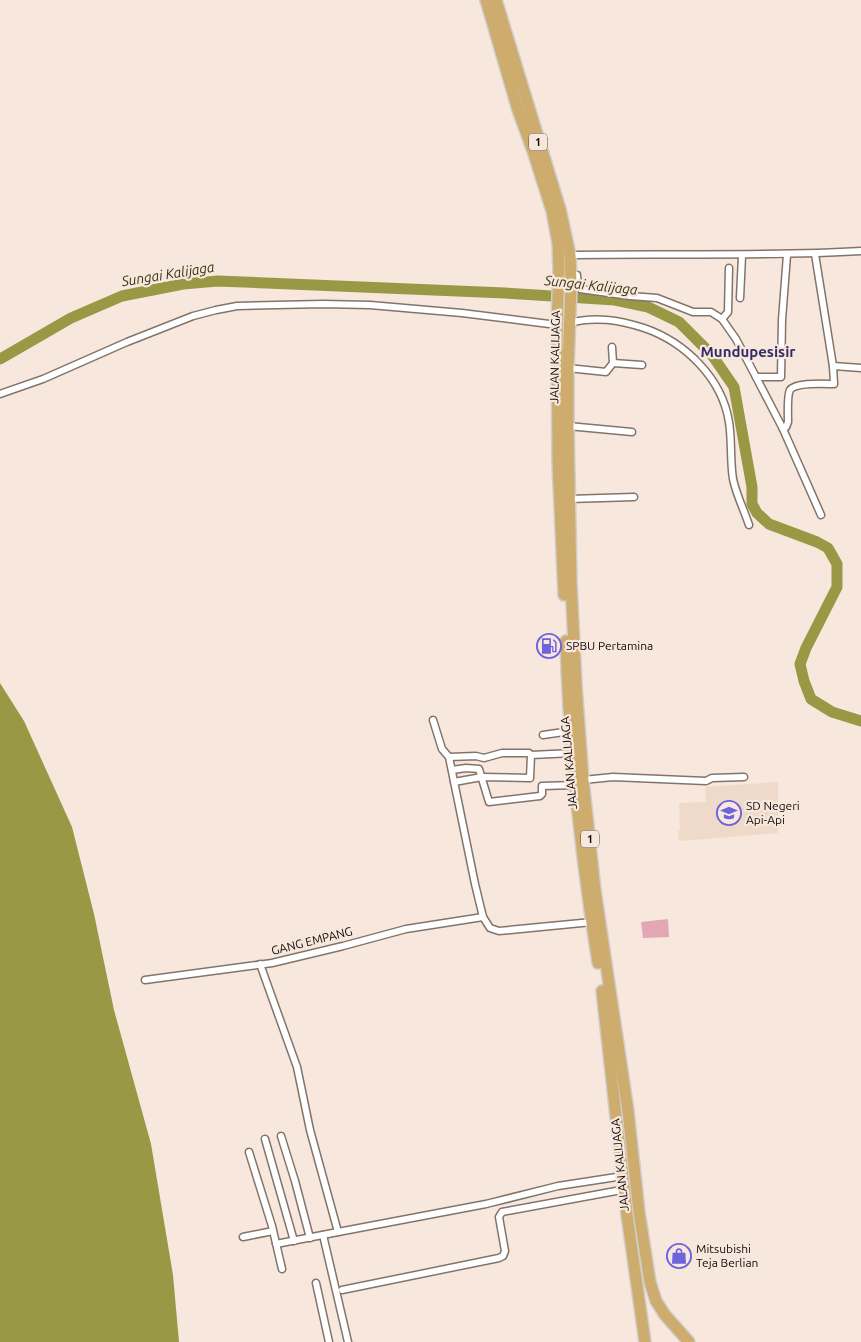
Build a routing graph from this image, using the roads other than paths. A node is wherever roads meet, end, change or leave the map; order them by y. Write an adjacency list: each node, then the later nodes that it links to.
1 (486, 0): 13 (highway, JALAN KALIJAGA / 1)
2 (496, 0): 5 (highway, 1)
3 (861, 251): 4 (street)
4 (815, 254): 6 (street); 17 (street)
5 (570, 255): 7 (street); 9 (highway, 1)
6 (787, 255): 7 (street); 20 (street)
7 (742, 256): 10 (street)
8 (730, 268): 11 (street)
9 (571, 280): 11 (street); 12 (highway, JALAN KALIJAGA / 1)
10 (740, 298)
11 (722, 319): 20 (street)
12 (570, 322): 18 (highway, JALAN KALIJAGA / 1); 28 (street)
13 (557, 323): 21 (street); 30 (highway, JALAN KALIJAGA / 1)
14 (612, 347): 15 (street)
15 (613, 363): 16 (street); 18 (street)
16 (642, 365)
17 (833, 366): 19 (street); 23 (street)
18 (568, 368): 22 (highway, JALAN KALIJAGA / 1)
19 (861, 368)
20 (756, 377): 23 (street)
21 (0, 394)
22 (568, 426): 24 (street); 26 (highway, JALAN KALIJAGA / 1)
23 (783, 429): 27 (street)
24 (632, 432)
25 (634, 497): 26 (street)
26 (569, 499): 39 (highway, JALAN KALIJAGA / 1)
27 (821, 515)
28 (749, 525)
29 (433, 720): 34 (street)
30 (571, 731): 31 (street); 32 (highway, JALAN KALIJAGA / 1)
31 (543, 735)
32 (573, 754): 33 (street); 39 (highway, JALAN KALIJAGA / 1)
33 (531, 755): 34 (street); 37 (street)
34 (449, 757): 35 (street)
35 (452, 770): 37 (street); 38 (street)
36 (744, 776): 39 (street)
37 (482, 778): 38 (street); 39 (street)
38 (454, 782): 40 (street)
39 (579, 782): 41 (highway, JALAN KALIJAGA / 1); 49 (highway, JALAN KALIJAGA / 1)
40 (484, 917): 41 (street); 42 (street, GANG EMPANG)
41 (592, 922): 47 (highway, JALAN KALIJAGA / 1)
42 (260, 964): 43 (street, GANG EMPANG); 52 (street)
43 (145, 980)
44 (281, 1136): 55 (street)
45 (264, 1139): 56 (street)
46 (249, 1152): 51 (street)
47 (623, 1176): 48 (highway, JALAN KALIJAGA / 1); 52 (street)
48 (624, 1191): 50 (highway, JALAN KALIJAGA / 1); 60 (street)
49 (639, 1212): 50 (highway); 64 (highway, JALAN KALIJAGA / 1)
50 (627, 1215): 63 (highway, JALAN KALIJAGA / 1)
51 (273, 1232): 54 (street); 57 (street)
52 (338, 1232): 53 (street)
53 (323, 1235): 55 (street); 62 (street)
54 (243, 1237)
55 (310, 1238): 56 (street)
56 (294, 1241): 57 (street)
57 (276, 1244): 58 (street)
58 (282, 1269)
59 (316, 1283): 61 (street)
60 (342, 1290)
61 (329, 1342)
62 (348, 1342)
63 (645, 1342)
64 (689, 1342)

